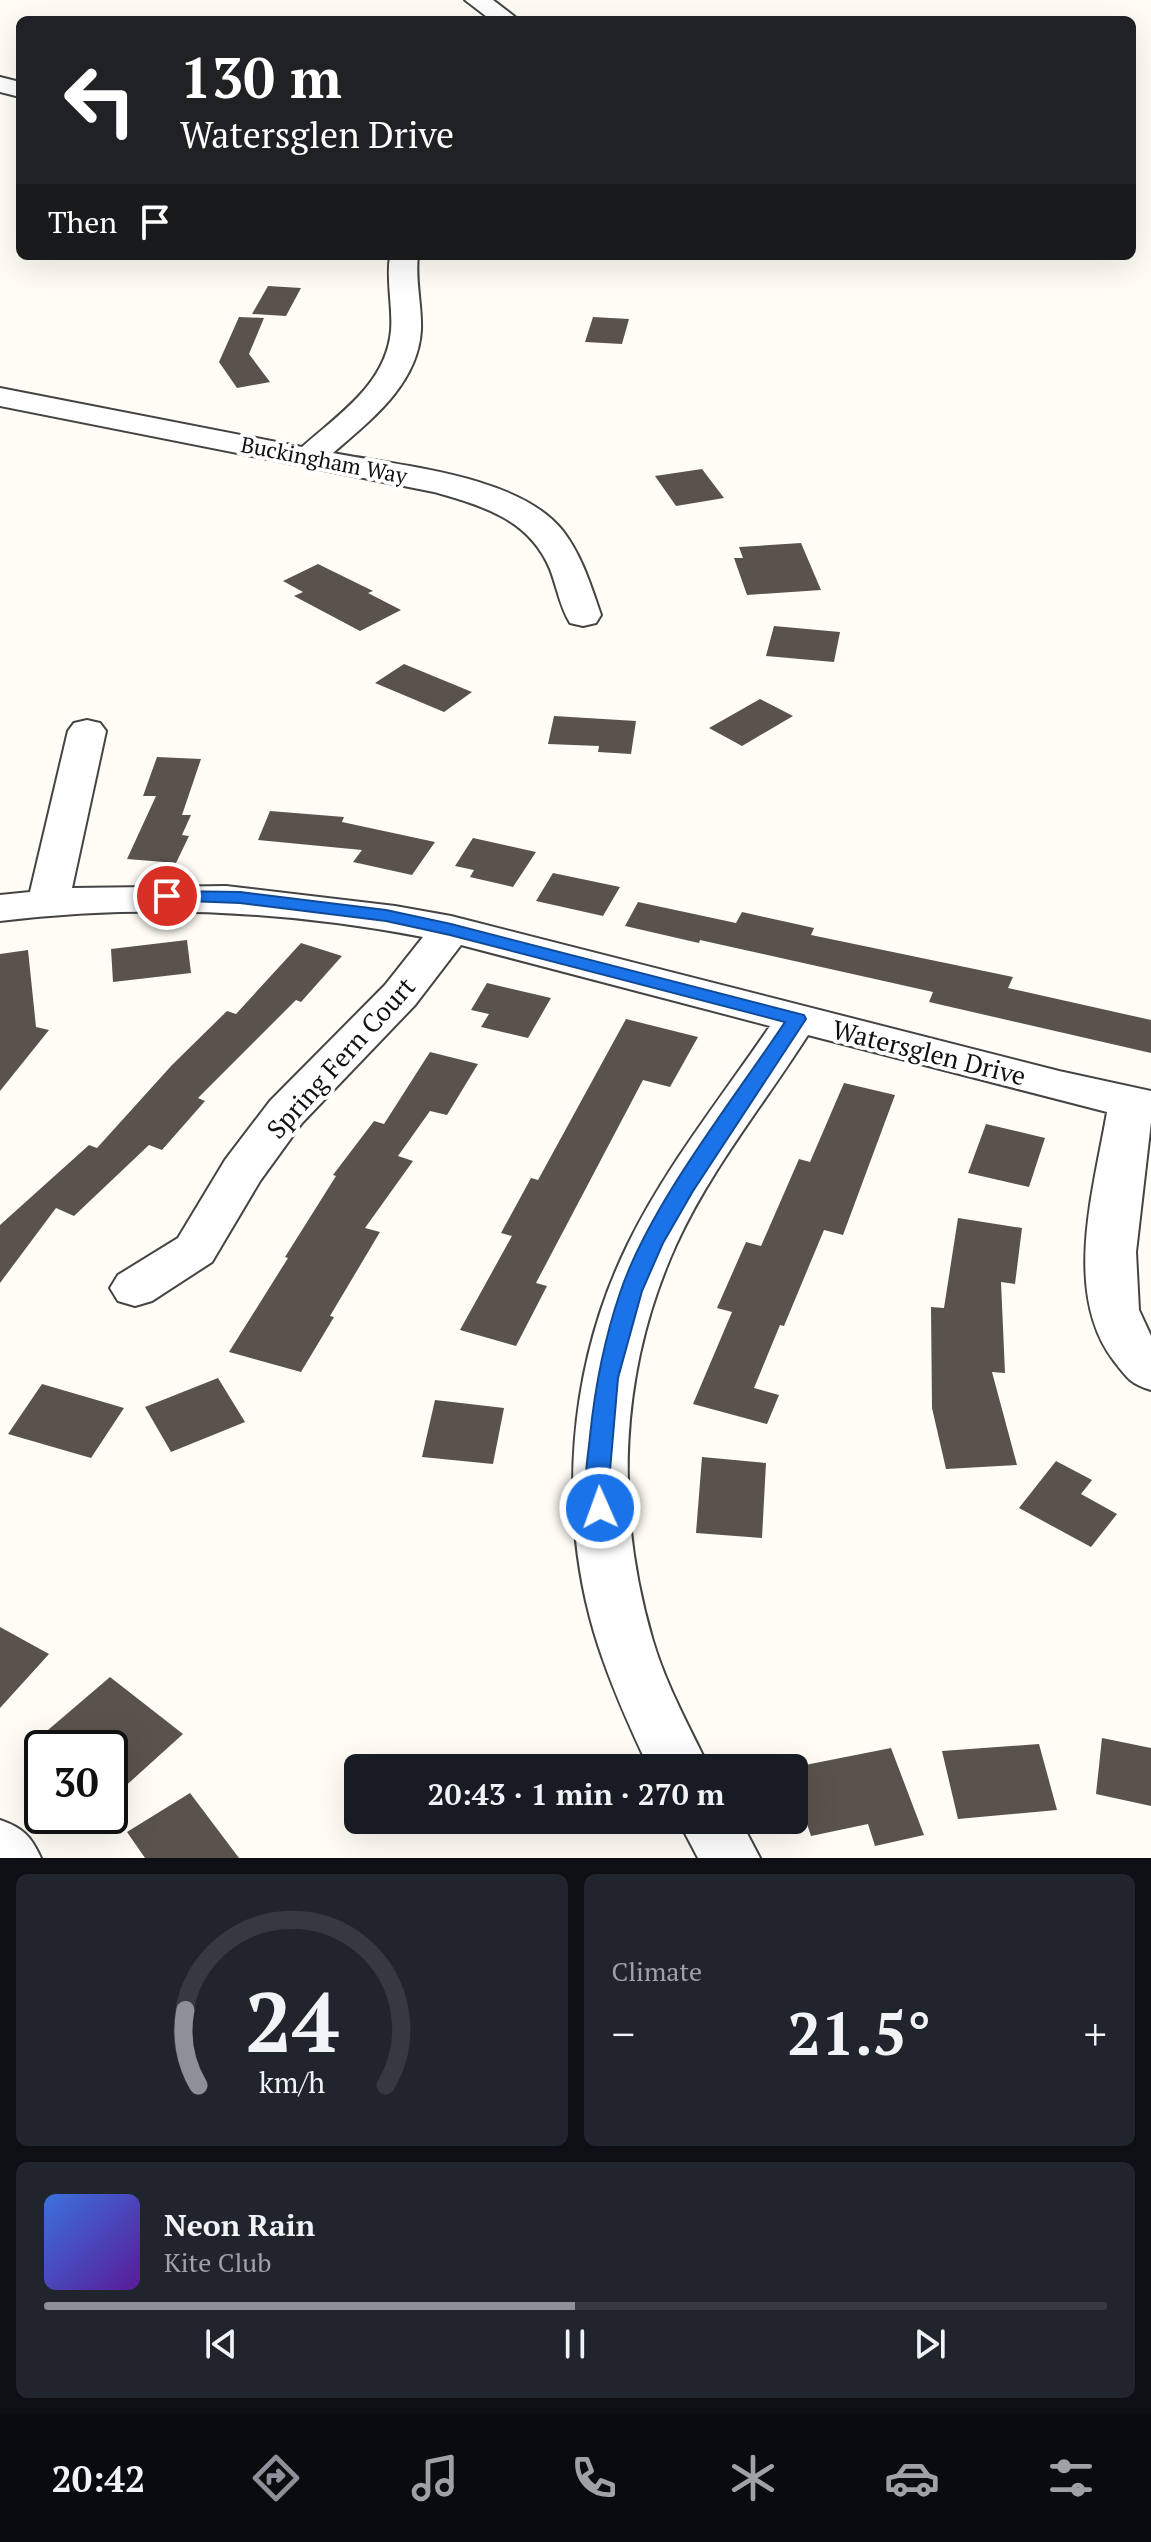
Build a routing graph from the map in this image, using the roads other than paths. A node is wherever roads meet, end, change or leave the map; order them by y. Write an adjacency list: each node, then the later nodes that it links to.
1 (477, 0): 2 (street)
2 (501, 16)
3 (404, 260): 5 (street)
4 (0, 397): 5 (street, Buckingham Way)
5 (309, 457): 6 (street, Buckingham Way)
6 (583, 615)
7 (87, 731): 8 (street)
8 (48, 902): 9 (street, Watersglen Drive); 10 (street, Watersglen Drive)
9 (0, 908)
10 (451, 929): 11 (street, Watersglen Drive); 13 (street, Spring Fern Court)
11 (797, 1019): 12 (street, Watersglen Drive); 15 (street)
12 (1141, 1105): 14 (street)
13 (135, 1288)
14 (1151, 1371)
15 (671, 1754)
16 (716, 1834): 19 (street)
17 (0, 1847): 18 (street)
18 (11, 1858)
19 (730, 1858)

